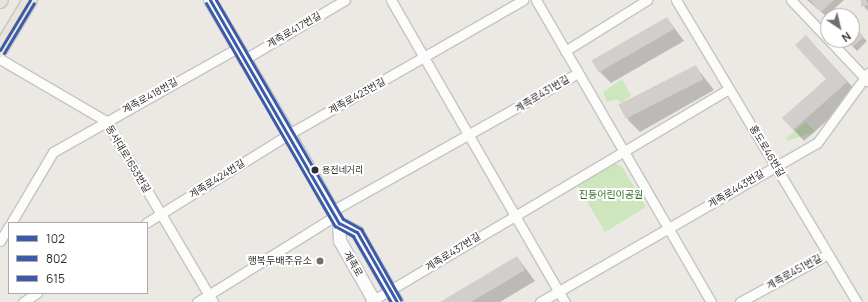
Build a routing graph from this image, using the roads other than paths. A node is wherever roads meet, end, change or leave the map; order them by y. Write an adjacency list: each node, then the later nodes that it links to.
1 (30, 0): 13 (main road)
2 (345, 0): 17 (street, 계족로417번길)
3 (391, 0): 15 (street)
4 (523, 0): 15 (street, 계족로423번길)
5 (536, 0): 14 (street)
6 (647, 0): 14 (street)
7 (676, 0): 20 (street, 홍도로46번길)
8 (791, 0): 10 (street)
9 (211, 1): 11 (main road, 계족로)
10 (820, 31)
11 (236, 48): 17 (main road, 계족로); 21 (street, 계족로418번길)
12 (837, 48): 19 (street)
13 (0, 50)
14 (565, 51): 18 (street)
15 (425, 58): 22 (street, 계족로423번길); 23 (street)
16 (0, 59): 21 (street, 동서대로1653번길)
17 (243, 60): 22 (main road, 계족로)
18 (578, 73): 23 (street, 계족로431번길); 24 (street, 계족로431번길)
19 (867, 77): 25 (street, 계족로443번길)
20 (729, 89): 24 (street, 계족로437번길); 25 (street, 홍도로46번길)
21 (106, 121): 26 (street, 동서대로1653번길); 29 (street, 계족로418번길)
22 (289, 134): 26 (street, 계족로424번길); 28 (main road, 계족로)
23 (470, 136): 27 (street); 28 (street, 계족로431번길)
24 (623, 150): 27 (street, 계족로437번길); 32 (street)
25 (775, 166): 32 (street, 계족로443번길); 34 (street, 홍도로46번길)
26 (161, 214): 30 (street, 계족로424번길); 38 (street, 동서대로1653번길)
27 (514, 214): 35 (street, 계족로437번길); 36 (street)
28 (335, 217): 35 (main road, 계족로); 38 (street, 계족로431번길); 39 (main road, 계족로)
29 (12, 222)
30 (148, 222)
31 (8, 228): 33 (street)
32 (669, 229): 36 (street, 계족로443번길); 45 (street)
33 (0, 241)
34 (828, 254): 46 (street, 계족로451번길); 47 (street, 홍도로46번길)
35 (391, 291): 39 (street, 계족로437번길); 42 (main road, 계족로)
36 (559, 291): 43 (street, 계족로443번길); 44 (street)
37 (35, 297): 40 (street)
38 (211, 298): 41 (street, 계족로431번길)
39 (373, 301)
40 (23, 302)
41 (197, 302)
42 (397, 302)
43 (540, 302)
44 (565, 302)
45 (711, 302)
46 (740, 302)
47 (857, 302)

